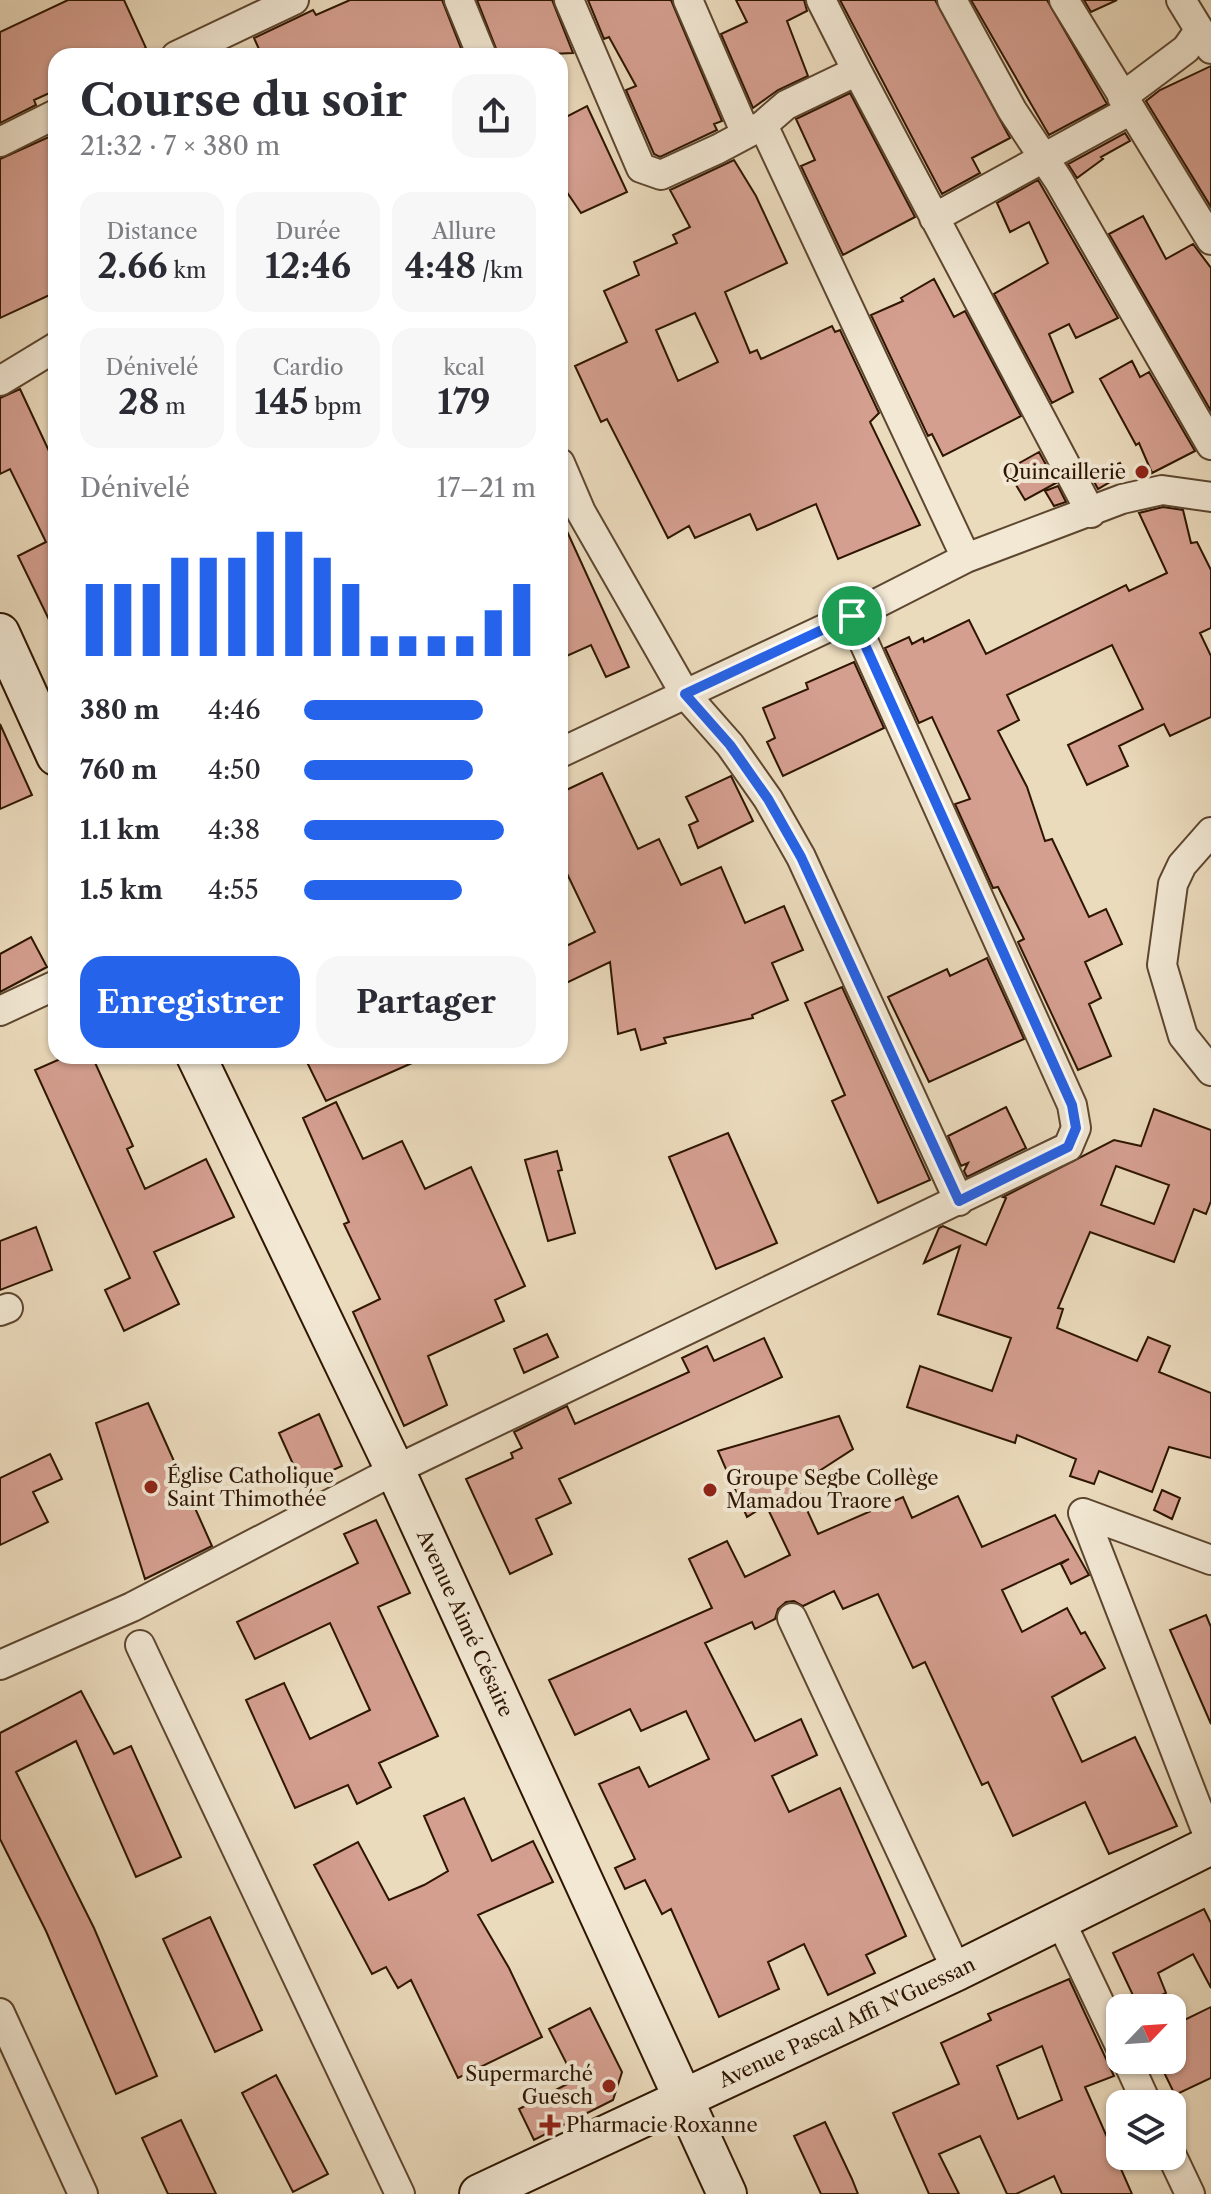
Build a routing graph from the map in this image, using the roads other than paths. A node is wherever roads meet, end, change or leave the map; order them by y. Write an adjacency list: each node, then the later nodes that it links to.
1 (294, 0): 10 (street)
2 (459, 0): 11 (street)
3 (569, 0): 15 (street)
4 (688, 0): 15 (street)
5 (821, 0): 12 (street)
6 (952, 0): 17 (street)
7 (1064, 0): 13 (street)
8 (1181, 0): 9 (street)
9 (1204, 40): 13 (street)
10 (193, 48)
11 (479, 48)
12 (857, 71): 15 (street); 18 (street)
13 (1126, 103): 17 (street); 19 (street)
14 (48, 118): 16 (street)
15 (754, 130): 26 (street)
16 (0, 142)
17 (1045, 159): 18 (street); 22 (street)
18 (934, 218): 25 (street)
19 (1211, 240)
20 (48, 352): 21 (street)
21 (0, 381)
22 (1211, 445)
23 (568, 482): 29 (street)
24 (1211, 497): 25 (street)
25 (1091, 513): 26 (street)
26 (966, 558): 27 (street)
27 (852, 616): 29 (street); 37 (street)
28 (0, 633): 30 (street)
29 (685, 694): 31 (street); 37 (street)
30 (48, 738)
31 (568, 749)
32 (1211, 832): 36 (street)
33 (48, 989): 34 (street)
34 (0, 1011)
35 (200, 1064): 38 (street, Avenue Aimé Césaire)
36 (1211, 1071)
37 (959, 1201): 38 (street)
38 (395, 1470): 42 (street); 48 (street, Avenue Aimé Césaire)
39 (1211, 1560): 43 (street)
40 (792, 1618): 45 (street)
41 (140, 1645): 51 (street)
42 (0, 1665)
43 (1211, 1844): 44 (street, Avenue Pascal Affi N'Guessan)
44 (1060, 1920): 45 (street, Avenue Pascal Affi N'Guessan); 47 (street)
45 (957, 1971): 48 (street, Avenue Pascal Affi N'Guessan)
46 (0, 2013): 50 (street)
47 (1106, 2017)
48 (683, 2100): 52 (street, Avenue Pascal Affi N'Guessan); 53 (street, Avenue Aimé Césaire)
49 (1179, 2170): 54 (street)
50 (83, 2194)
51 (400, 2194)
52 (479, 2194)
53 (727, 2194)
54 (1190, 2194)

